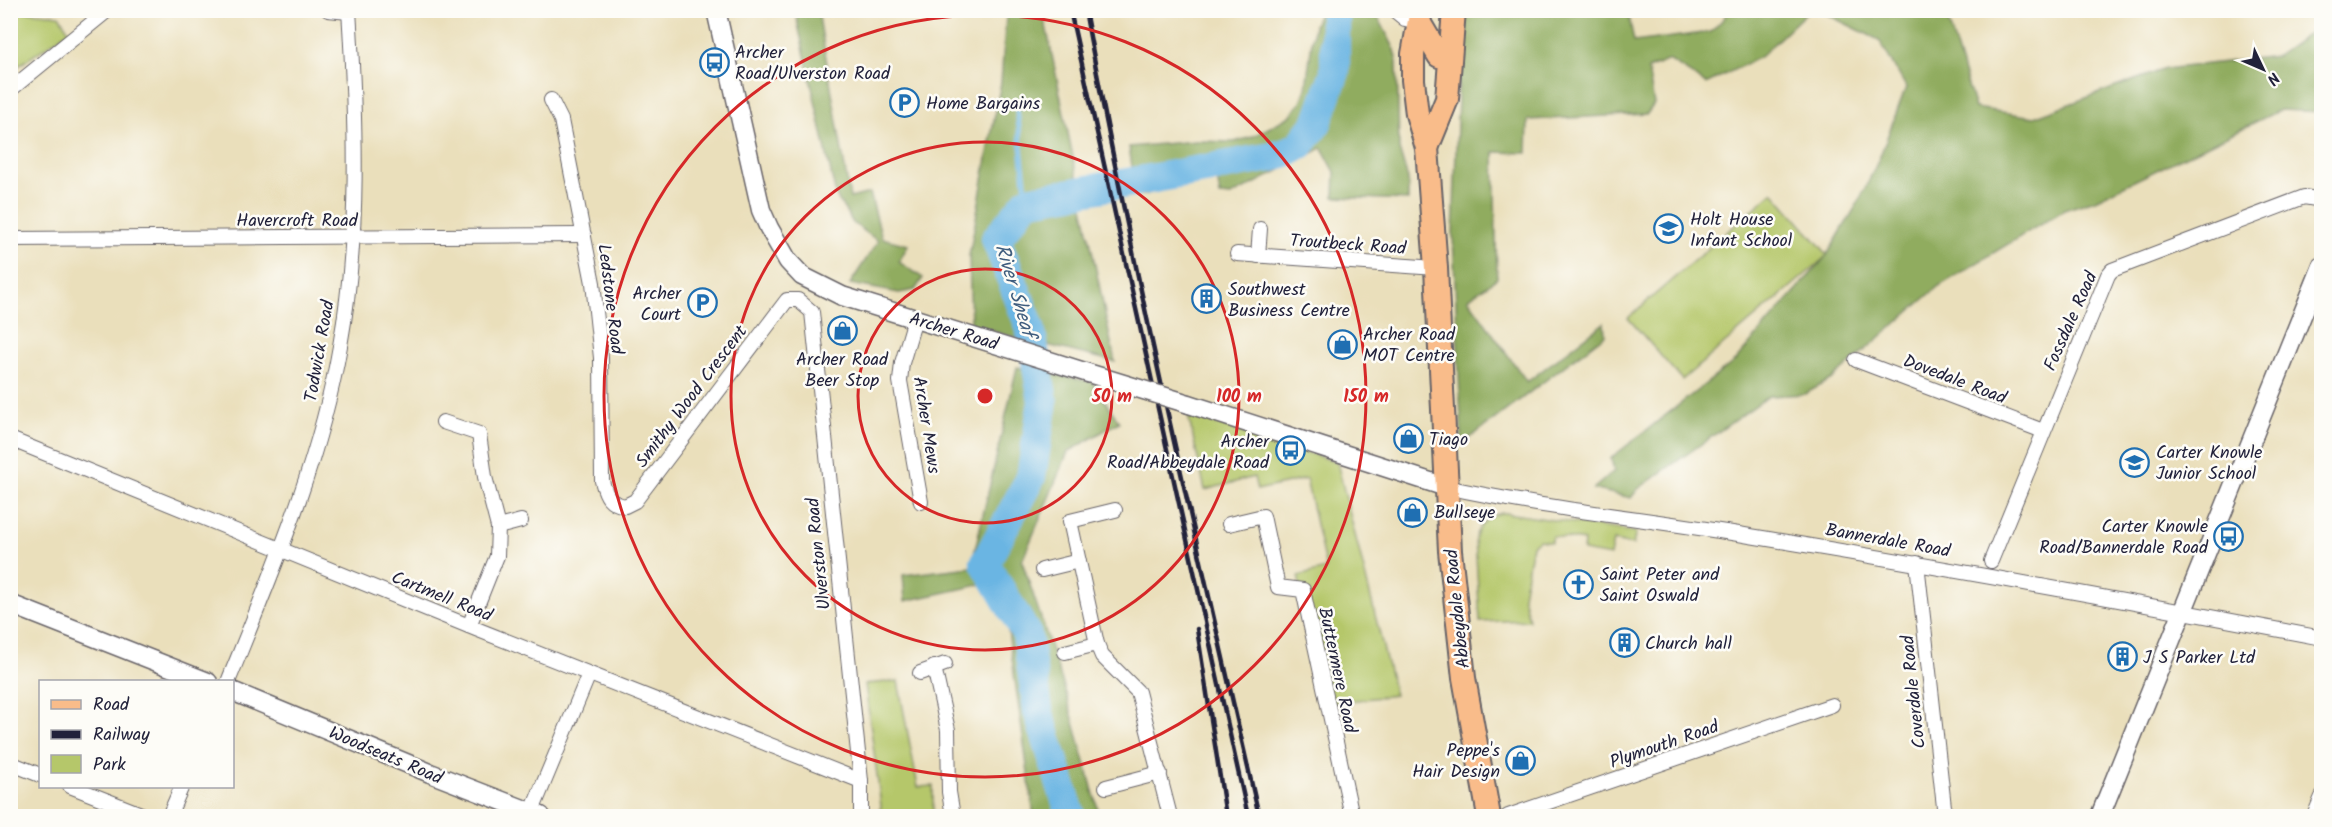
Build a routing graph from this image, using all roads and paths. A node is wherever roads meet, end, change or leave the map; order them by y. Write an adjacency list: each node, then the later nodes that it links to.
1 (108, 10): 8 (street)
2 (327, 10): 6 (street)
3 (716, 10): 22 (street, Archer Road)
4 (1394, 10): 7 (street)
5 (1454, 10): 10 (main road, Abbeydale Road)
6 (349, 11): 15 (street, Todwick Road)
7 (1427, 13): 10 (main road, Abbeydale Road); 11 (main road, Abbeydale Road)
8 (10, 90)
9 (551, 100): 14 (street, Ledstone Road)
10 (1435, 124): 11 (main road, Abbeydale Road)
11 (1427, 148): 20 (main road, Abbeydale Road)
12 (2322, 200): 25 (street, Fossdale Road)
13 (1260, 229): 18 (street)
14 (584, 235): 15 (street, Havercroft Road); 29 (street, Ledstone Road)
15 (351, 238): 16 (street, Havercroft Road); 34 (street, Todwick Road)
16 (10, 239)
17 (1237, 254): 18 (street, Troutbeck Road)
18 (1258, 256): 20 (street, Troutbeck Road)
19 (2322, 266): 40 (street)
20 (1436, 267): 27 (main road, Abbeydale Road)
21 (792, 299): 29 (street, Smithy Wood Crescent); 54 (street, Ulverston Road)
22 (915, 319): 27 (street, Archer Road, bridge); 28 (street, Archer Mews)
23 (1856, 360): 25 (street, Dovedale Road)
24 (443, 422): 33 (street)
25 (2043, 431): 36 (street, Fossdale Road)
26 (10, 439): 34 (street, Cartmell Road)
27 (1446, 487): 37 (street, Bannerdale Road); 66 (main road, Abbeydale Road)
28 (921, 502)
29 (615, 504)
30 (1115, 510): 35 (street)
31 (521, 521): 33 (street)
32 (1229, 524): 65 (street, Buttermere Road)
33 (498, 527): 41 (street)
34 (282, 550): 41 (street, Cartmell Road); 48 (street, Todwick Road)
35 (1079, 561): 38 (street); 43 (street)
36 (1991, 561)
37 (1917, 563): 40 (street, Bannerdale Road); 68 (street, Coverdale Road)
38 (1042, 570)
39 (10, 604): 47 (street)
40 (2183, 613): 42 (street, Bannerdale Road); 69 (street)
41 (469, 626): 46 (street, Cartmell Road)
42 (2322, 638)
43 (1097, 644): 44 (street); 52 (street)
44 (1065, 652)
45 (920, 673): 63 (street)
46 (589, 674): 54 (street, Cartmell Road); 59 (street)
47 (205, 680)
48 (228, 680)
49 (234, 692): 59 (street, Woodseats Road)
50 (1832, 705): 67 (street, Plymouth Road)
51 (10, 763): 53 (street)
52 (1160, 774): 55 (street); 64 (street)
53 (39, 775)
54 (861, 781): 62 (street, Ulverston Road)
55 (1106, 787)
56 (75, 788): 60 (street)
57 (181, 788): 61 (street)
58 (2322, 797): 70 (street)
59 (534, 815)
60 (146, 816)
61 (169, 816)
62 (861, 816)
63 (953, 816)
64 (1170, 816)
65 (1352, 816)
66 (1489, 816)
67 (1508, 816)
68 (1945, 816)
69 (2100, 816)
70 (2314, 816)

